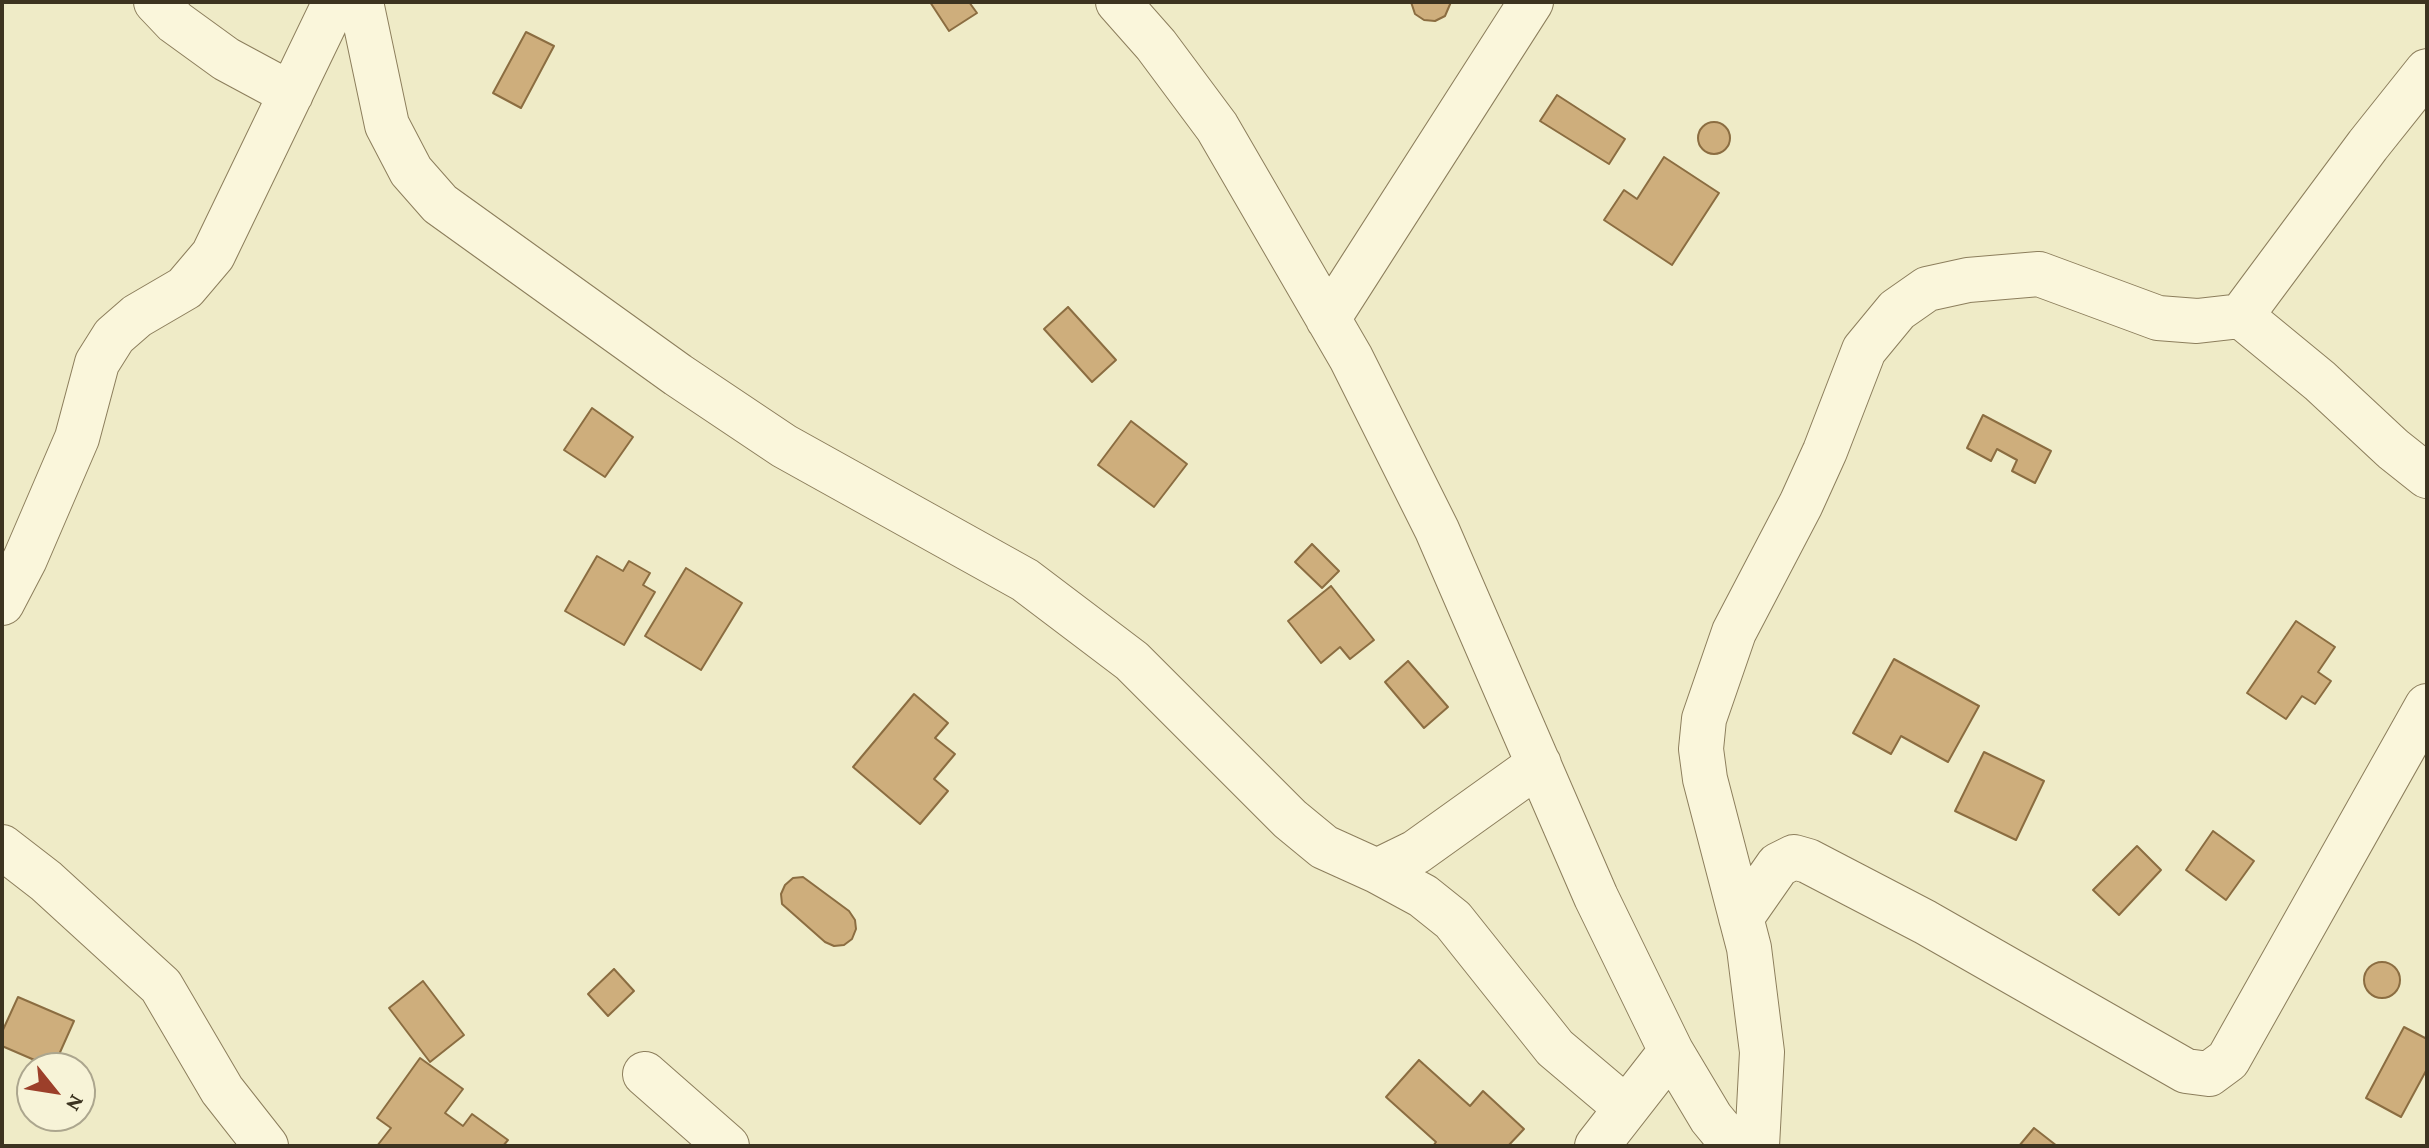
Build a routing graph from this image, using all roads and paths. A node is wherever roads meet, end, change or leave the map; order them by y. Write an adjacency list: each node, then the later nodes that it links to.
1 (156, 2): 7 (street)
2 (335, 2): 7 (street)
3 (361, 2): 15 (street)
4 (1118, 2): 9 (street)
5 (1531, 2): 9 (street)
6 (2427, 71): 8 (street)
7 (291, 94): 11 (street)
8 (2241, 316): 10 (street); 16 (street)
9 (1328, 319): 13 (street)
10 (2427, 476)
11 (2, 603)
12 (2427, 706): 16 (street)
13 (1539, 764): 15 (street); 17 (street)
14 (2, 847): 20 (street)
15 (1377, 871): 19 (street)
16 (1741, 918): 24 (street)
17 (1671, 1051): 19 (street); 23 (street)
18 (645, 1074): 21 (street)
19 (1626, 1108): 22 (street)
20 (266, 1146)
21 (727, 1146)
22 (1597, 1146)
23 (1734, 1146)
24 (1757, 1146)

